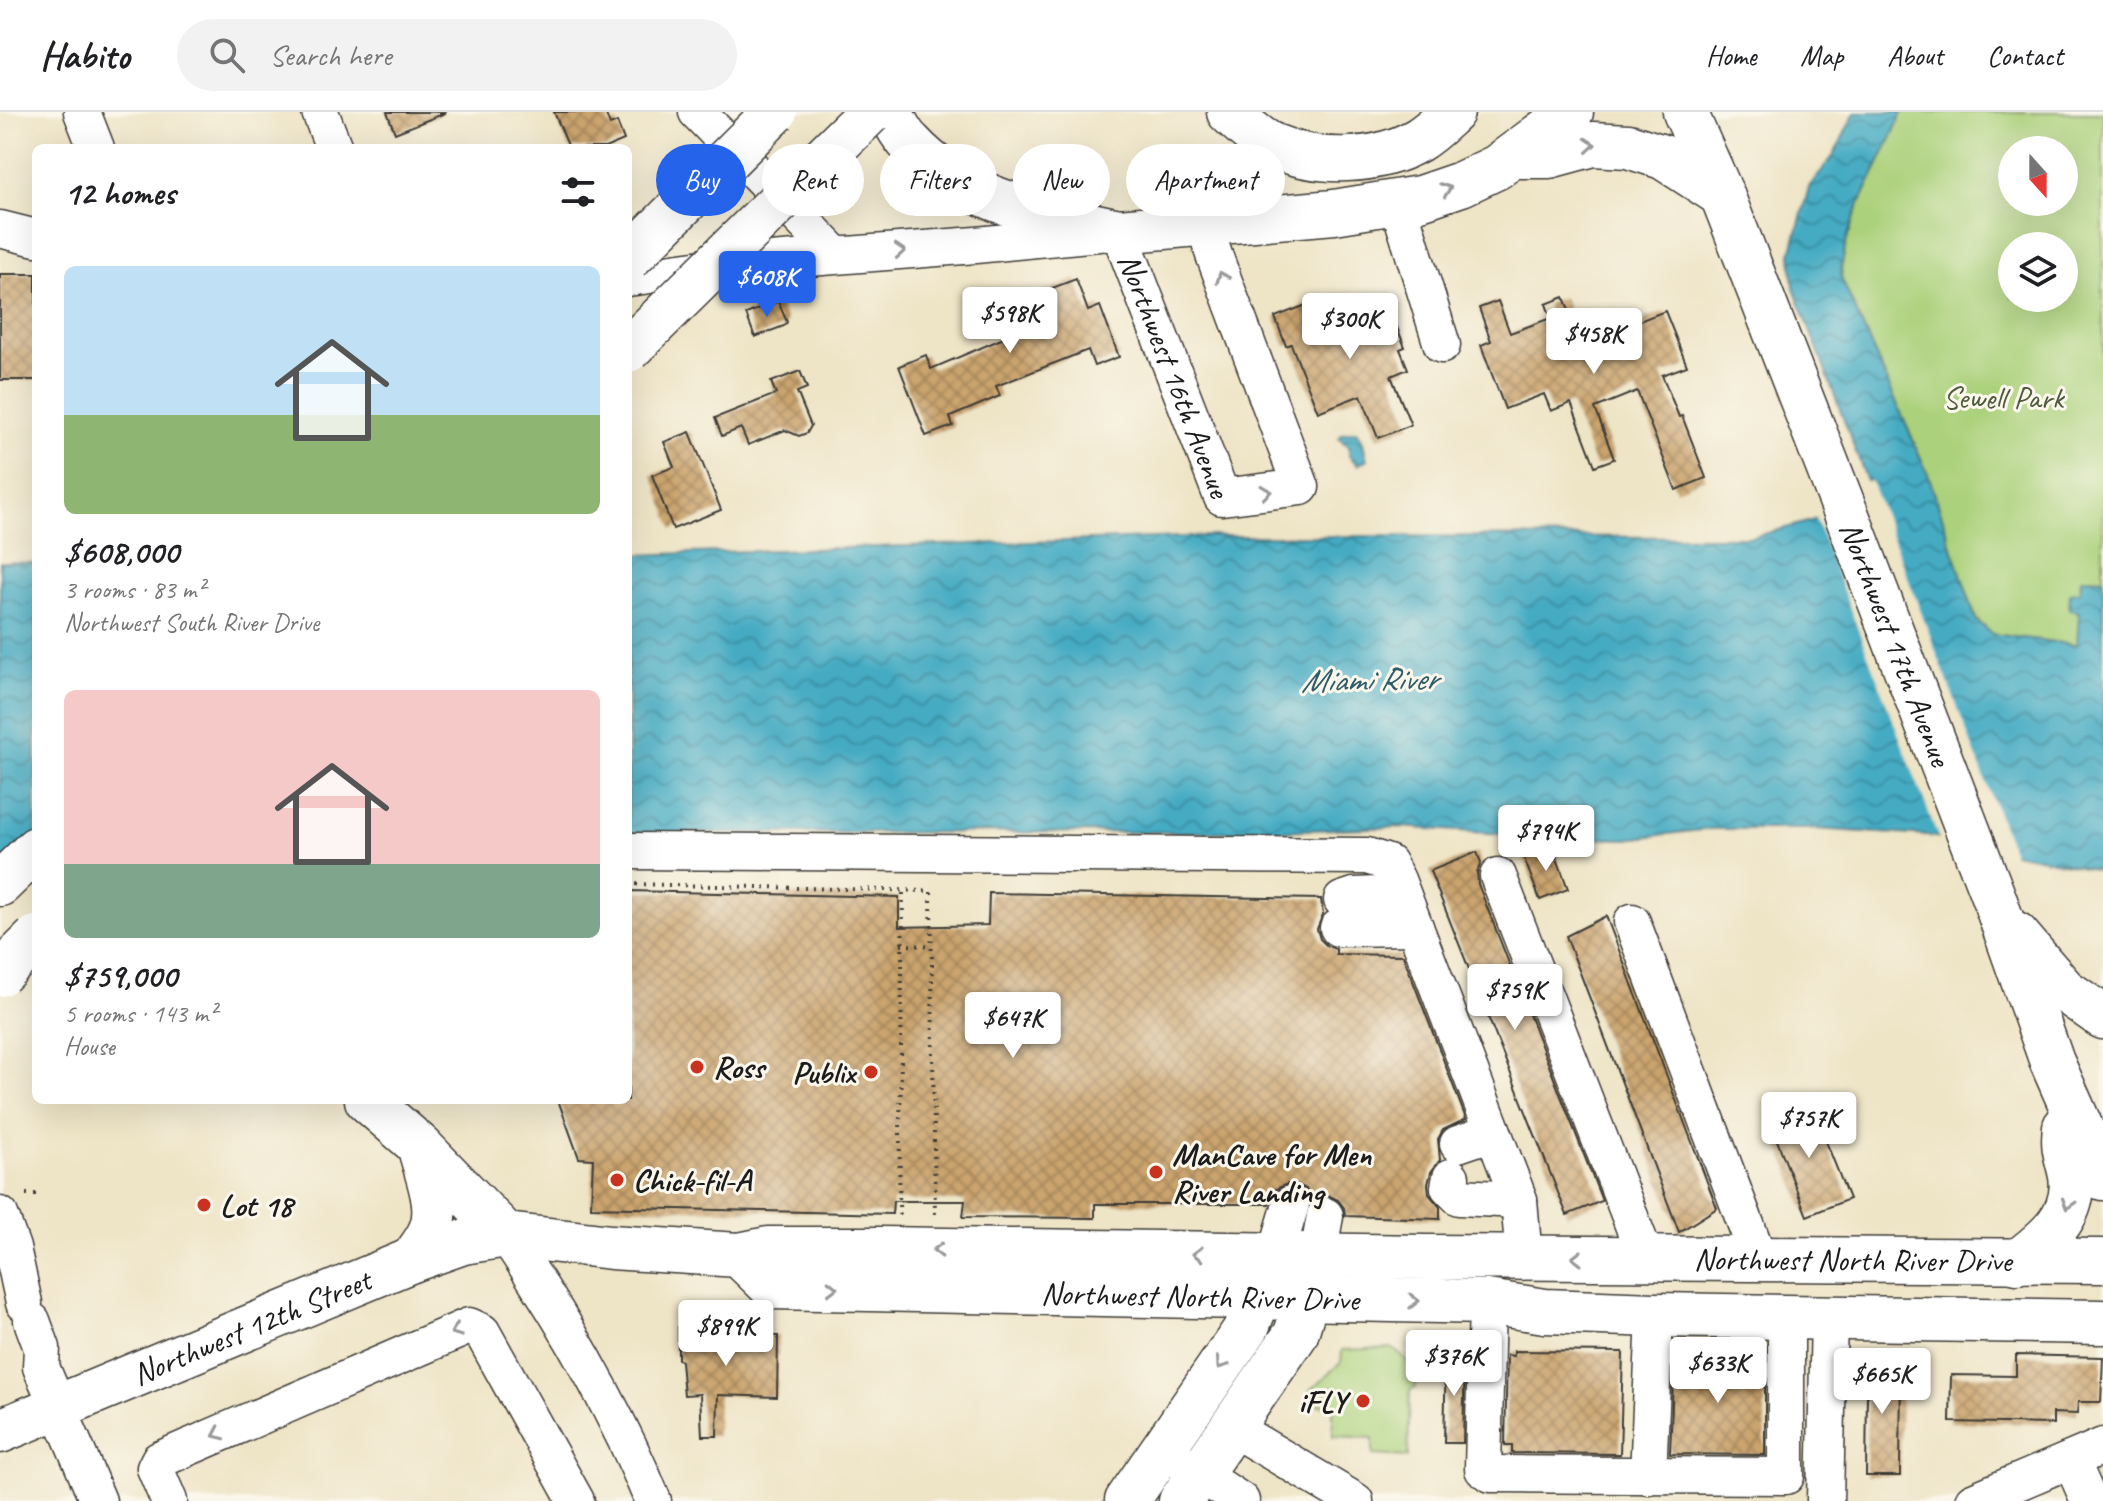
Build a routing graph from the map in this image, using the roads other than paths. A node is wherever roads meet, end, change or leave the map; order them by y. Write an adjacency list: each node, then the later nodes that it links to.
1 (82, 112): 11 (street)
2 (320, 112): 12 (street)
3 (697, 112): 21 (street)
4 (775, 112): 20 (main road, bridge)
5 (870, 112): 24 (main road, bridge)
6 (889, 112): 18 (main road)
7 (1229, 112): 8 (main road)
8 (1452, 112)
9 (1571, 112): 13 (main road)
10 (1685, 112): 14 (main road, Northwest 17th Avenue)
11 (94, 144)
12 (332, 144)
13 (1514, 156): 14 (main road, one-way to 14); 15 (main road, one-way to 13)
14 (1722, 195): 30 (main road, Northwest 17th Avenue)
15 (1398, 203): 16 (main road); 23 (street)
16 (1204, 223): 18 (main road); 18 (street, Northwest 16th Avenue, one-way to 16)
17 (0, 229): 19 (street)
18 (1119, 231): 21 (street, one-way to 18)
19 (32, 237)
20 (632, 255)
21 (836, 255): 22 (street)
22 (632, 277)
23 (1442, 345)
24 (632, 346)
25 (632, 851): 29 (street)
26 (32, 853): 28 (main road)
27 (1498, 876): 50 (street)
28 (0, 884)
29 (1402, 894): 32 (street); 32 (street)
30 (1995, 901): 37 (main road); 38 (main road, Northwest 17th Avenue)
31 (1632, 922): 51 (street)
32 (1415, 927): 40 (street)
33 (0, 940): 35 (main road)
34 (32, 942): 36 (main road, bridge)
35 (32, 947)
36 (0, 974)
37 (2103, 1017)
38 (2068, 1101): 41 (main road); 43 (main road, Northwest 17th Avenue); 54 (main road, one-way to 54)
39 (372, 1104): 42 (main road)
40 (1493, 1132): 44 (street); 44 (street)
41 (2103, 1138)
42 (420, 1146): 47 (main road); 52 (main road)
43 (2103, 1178)
44 (1519, 1200): 49 (street)
45 (13, 1204): 59 (street)
46 (1302, 1232): 48 (main road, Northwest North River Drive, one-way to 48); 49 (main road, Northwest North River Drive); 56 (main road); 57 (main road)
47 (506, 1235): 48 (main road, Northwest North River Drive); 52 (main road, Northwest 12th Street); 75 (street)
48 (739, 1255): 56 (main road, Northwest North River Drive, one-way to 56)
49 (1524, 1258): 50 (main road, Northwest North River Drive, one-way to 49)
50 (1646, 1258): 51 (main road, Northwest North River Drive)
51 (1759, 1259): 54 (main road, Northwest North River Drive)
52 (412, 1260): 64 (main road, Northwest 12th Street)
53 (2103, 1261): 54 (main road, Northwest North River Drive)
54 (2017, 1262)
55 (2103, 1293): 58 (main road)
56 (1259, 1296): 57 (main road, Northwest North River Drive); 67 (main road, one-way to 67)
57 (1308, 1300): 58 (main road, Northwest North River Drive, one-way to 58); 65 (main road)
58 (1487, 1302): 60 (main road, Northwest North River Drive); 69 (street)
59 (19, 1309): 64 (street)
60 (1655, 1315): 61 (main road, Northwest North River Drive); 69 (street)
61 (1786, 1315): 62 (main road, Northwest North River Drive); 69 (street)
62 (1829, 1316): 63 (main road, Northwest North River Drive); 79 (street)
63 (2103, 1322)
64 (48, 1387): 66 (main road, Northwest 12th Street); 72 (street)
65 (1232, 1428): 70 (main road); 78 (street)
66 (0, 1431)
67 (1163, 1449): 70 (street); 76 (main road)
68 (2087, 1453): 71 (street); 81 (street)
69 (1648, 1476)
70 (1191, 1487): 77 (street)
71 (2026, 1491): 80 (street)
72 (98, 1501)
73 (169, 1501): 74 (street, one-way to 73)
74 (576, 1501)
75 (652, 1501)
76 (1127, 1501)
77 (1241, 1501)
78 (1355, 1501)
79 (1825, 1501)
80 (1973, 1501)
81 (2089, 1501)

